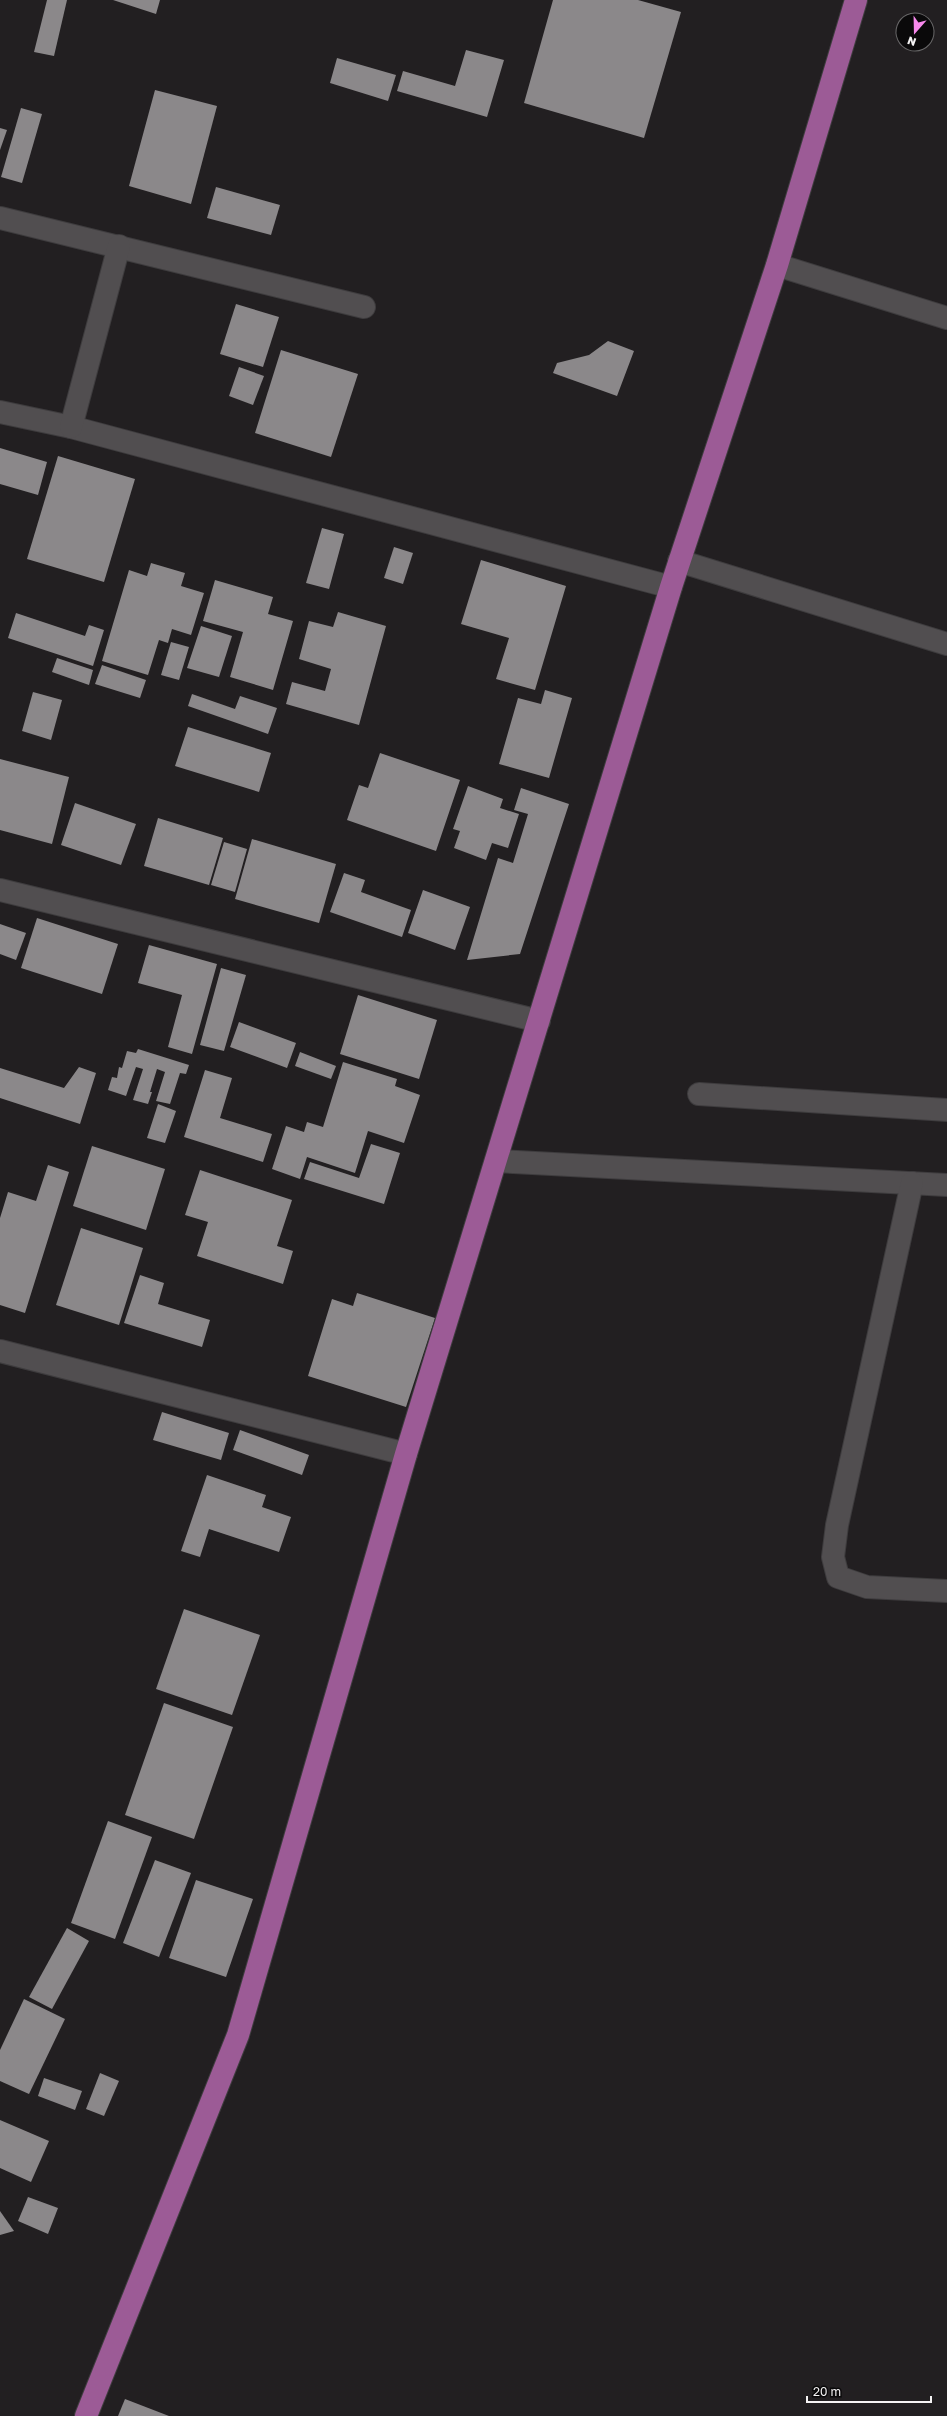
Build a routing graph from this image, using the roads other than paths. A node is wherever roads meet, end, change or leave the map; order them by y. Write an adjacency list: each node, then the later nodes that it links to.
1 (856, 0): 4 (main road)
2 (0, 218): 3 (street)
3 (119, 246): 5 (street); 8 (street)
4 (777, 265): 6 (street); 9 (main road)
5 (364, 307)
6 (947, 318)
7 (0, 412): 8 (street)
8 (71, 427): 10 (street)
9 (680, 561): 10 (main road); 11 (street)
10 (671, 587): 13 (main road)
11 (947, 644)
12 (0, 890): 13 (street)
13 (538, 1021): 16 (main road)
14 (699, 1094): 15 (street)
15 (947, 1110)
16 (496, 1161): 17 (street); 20 (main road)
17 (912, 1183): 18 (street); 21 (street)
18 (947, 1185)
19 (0, 1351): 20 (street)
20 (406, 1454): 22 (main road)
21 (947, 1591)
22 (86, 2416)

